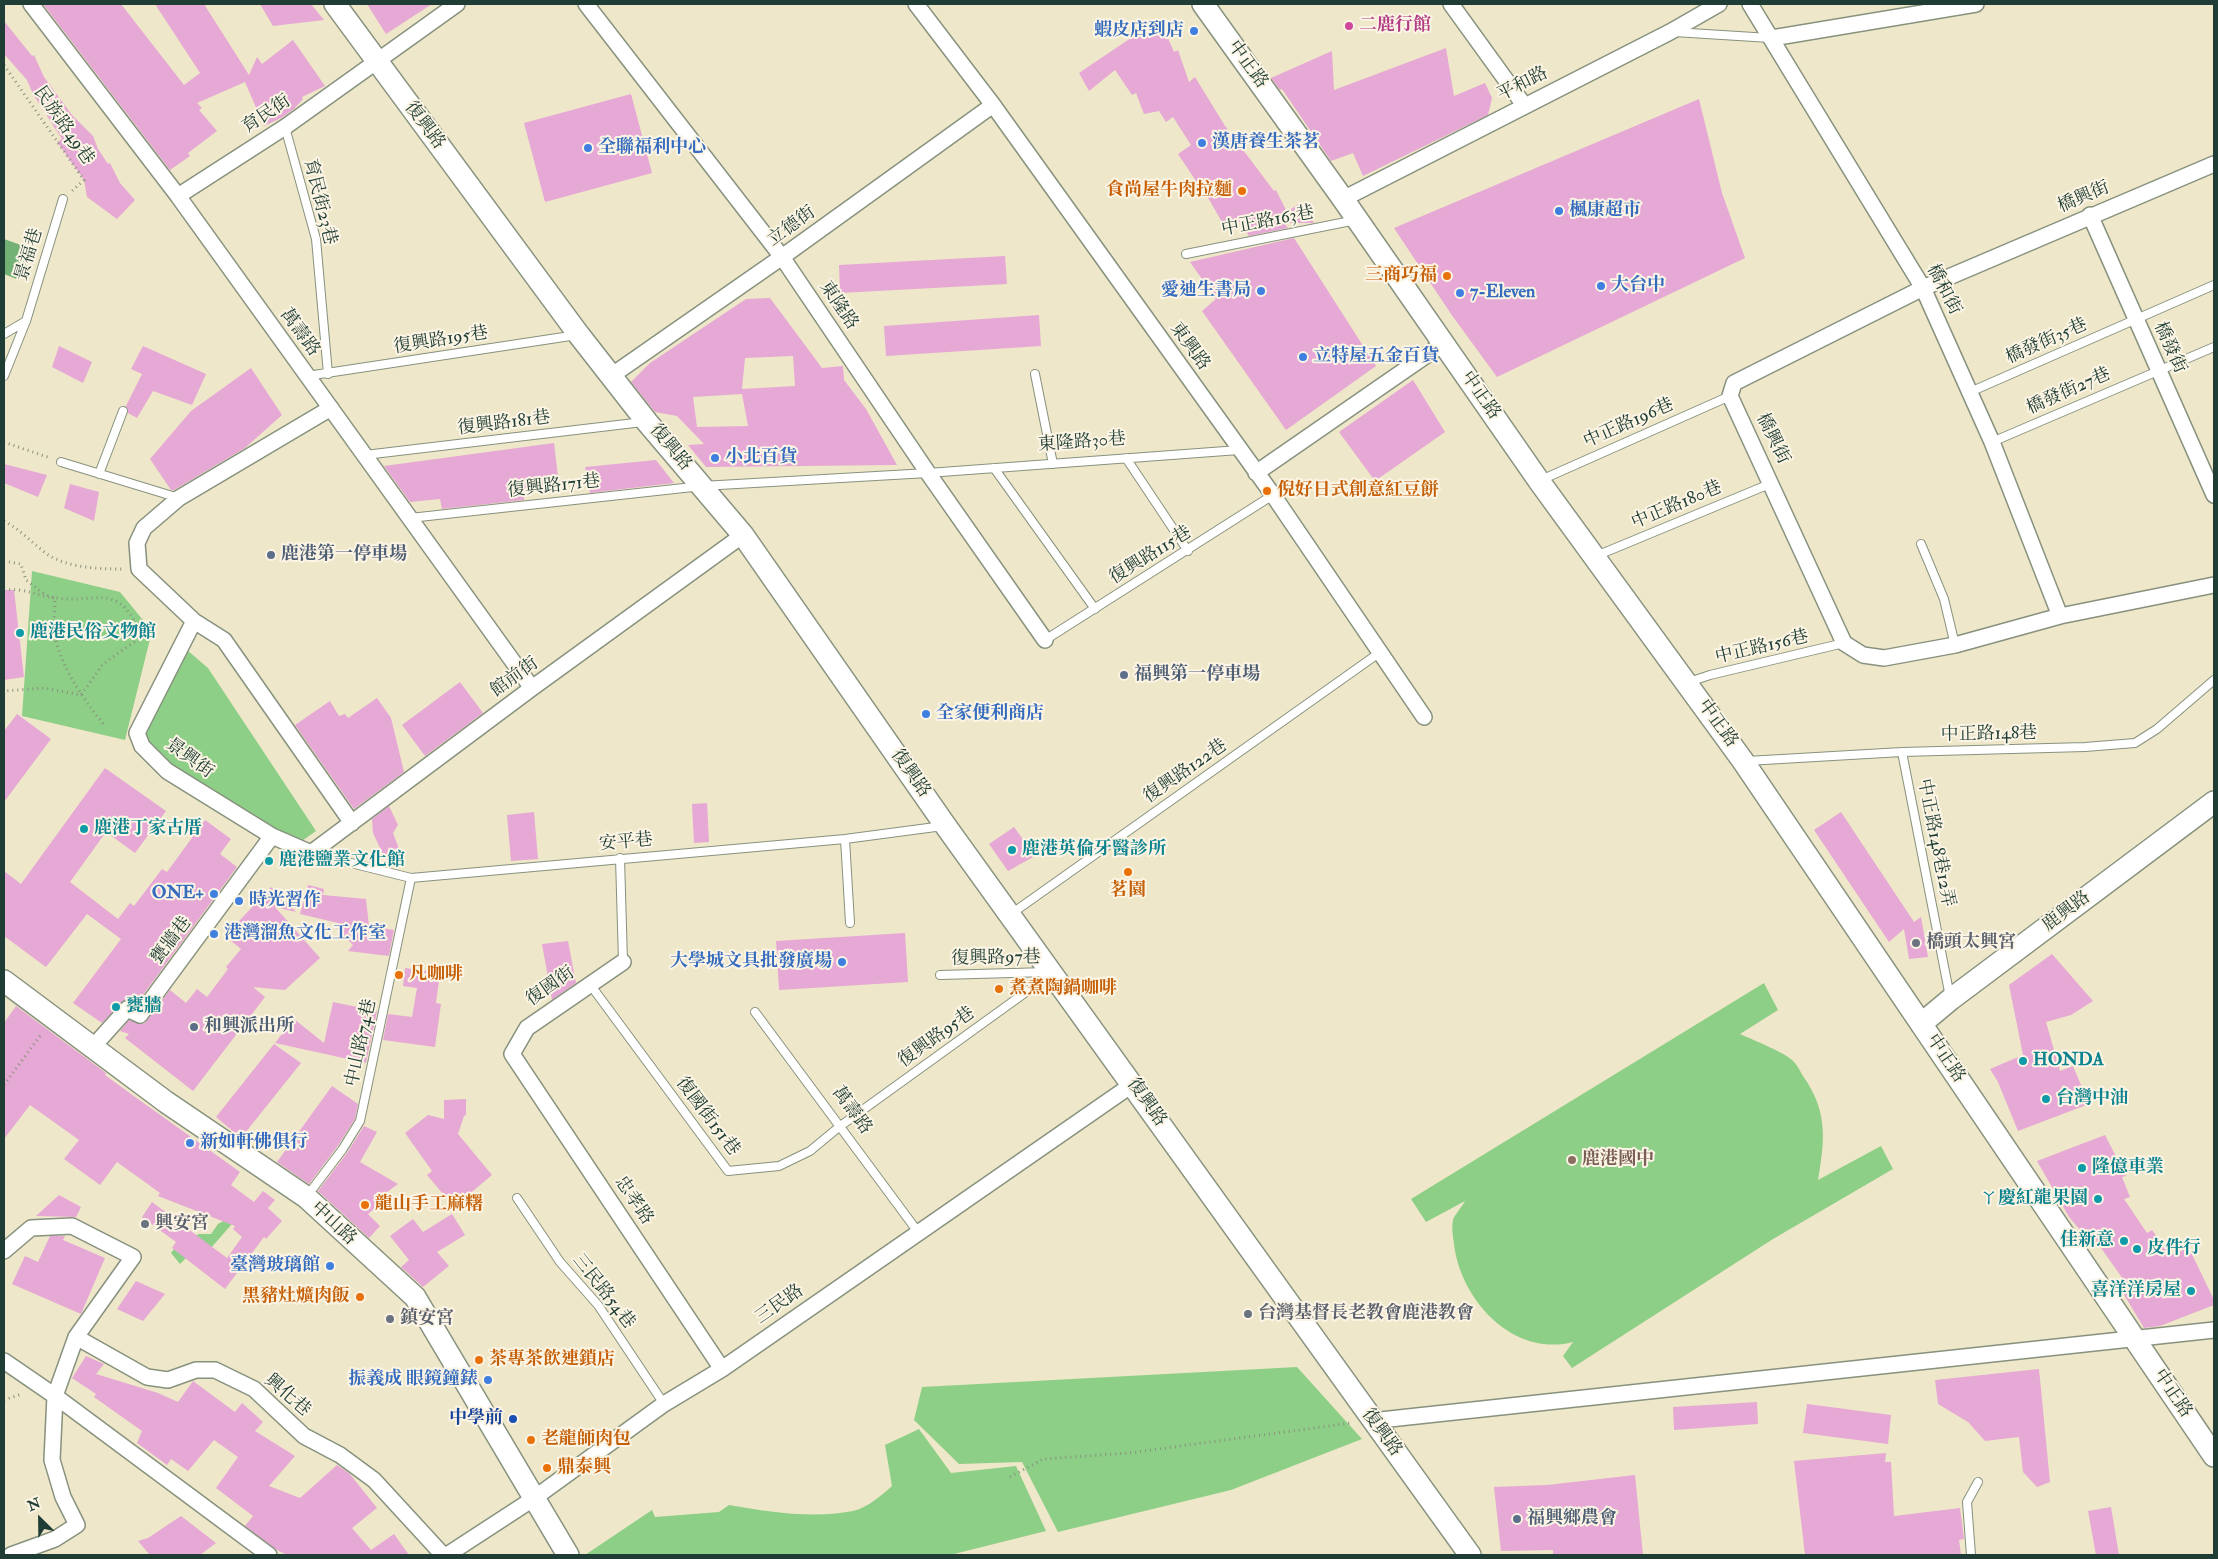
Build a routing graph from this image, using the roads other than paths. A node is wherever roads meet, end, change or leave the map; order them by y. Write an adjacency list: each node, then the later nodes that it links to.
1 (31, 4): 18 (street, 萬壽路)
2 (336, 4): 13 (street, 復興路)
3 (457, 4): 13 (street, 育民街)
4 (586, 4): 24 (street, 東隆路)
5 (916, 4): 14 (street, 東興路)
6 (1203, 4): 20 (street, 中正路)
7 (1450, 4): 15 (street)
8 (1719, 4): 11 (street, 平和路)
9 (1750, 4): 12 (street, 橋和街)
10 (1976, 4): 12 (street)
11 (1670, 32): 12 (lane); 15 (street, 平和路)
12 (1772, 38): 26 (street, 橋和街)
13 (375, 60): 16 (street, 育民街); 30 (street, 復興路)
14 (993, 105): 24 (street, 立德街); 45 (street, 東興路)
15 (1524, 105): 20 (street, 平和路)
16 (285, 127): 18 (street, 育民街); 34 (lane, 育民街23巷)
17 (2214, 164): 21 (street, 橋興街)
18 (178, 196): 37 (street, 萬壽路)
19 (63, 198): 28 (lane, 景福巷)
20 (1343, 198): 22 (street, 中正路)
21 (2090, 216): 26 (street, 橋興街); 27 (street, 橋發街)
22 (1356, 220): 23 (lane, 中正路163巷); 31 (street, 中正路)
23 (1186, 254)
24 (782, 257): 38 (street, 立德街); 51 (street, 東隆路)
25 (2214, 285): 27 (lane, 橋發街35巷)
26 (1923, 288): 39 (street, 橋和街); 40 (street, 橋興街)
27 (2136, 319): 33 (street, 橋發街); 39 (lane, 橋發街35巷)
28 (26, 320): 29 (lane); 36 (lane, 景福巷)
29 (4, 334)
30 (579, 334): 34 (lane, 復興路195巷); 38 (street, 復興路)
31 (1444, 343): 52 (street); 54 (street, 中正路)
32 (2214, 347): 33 (lane, 橋發街27巷)
33 (2158, 370): 44 (lane, 橋發街27巷); 58 (street, 橋發街)
34 (328, 374): 37 (lane, 復興路195巷)
35 (1035, 374): 49 (lane)
36 (4, 376)
37 (307, 376): 41 (street, 萬壽路)
38 (611, 376): 43 (street, 復興路)
39 (1970, 392): 44 (street, 橋和街)
40 (1730, 396): 54 (lane, 中正路196巷); 55 (street, 橋興街)
41 (331, 408): 46 (street, 萬壽路); 59 (street)
42 (123, 411): 53 (lane)
43 (647, 422): 46 (lane, 復興路181巷); 56 (street, 復興路)
44 (1992, 442): 67 (street, 橋和街)
45 (1239, 450): 47 (lane, 東隆路30巷); 52 (street, 東興路)
46 (365, 455): 60 (street, 萬壽路)
47 (1126, 458): 49 (lane, 東隆路30巷); 63 (lane)
48 (61, 462): 53 (lane)
49 (1053, 464): 50 (lane, 東隆路30巷)
50 (994, 468): 51 (lane, 東隆路30巷); 66 (lane)
51 (928, 473): 56 (lane, 復興路171巷); 69 (street, 東隆路)
52 (1256, 473): 57 (street, 東興路)
53 (99, 474): 59 (lane)
54 (1539, 481): 64 (street, 中正路)
55 (1772, 483): 64 (lane, 中正路180巷); 70 (street, 橋興街)
56 (702, 486): 60 (lane, 復興路171巷); 61 (street, 復興路)
57 (1272, 495): 63 (lane, 復興路115巷); 72 (street, 東興路)
58 (2214, 495)
59 (179, 498): 68 (street)
60 (410, 518): 75 (street, 萬壽路)
61 (743, 535): 75 (street, 館前街); 81 (street, 復興路)
62 (1921, 544): 71 (lane)
63 (1188, 550): 66 (lane, 復興路115巷)
64 (1594, 557): 74 (street, 中正路)
65 (2214, 585): 67 (street)
66 (1095, 609): 69 (lane, 復興路115巷)
67 (2060, 616): 71 (street)
68 (194, 621): 80 (street); 82 (street, 景興街)
69 (1045, 640)
70 (1844, 644): 71 (street); 74 (lane, 中正路156巷)
71 (1954, 645)
72 (1378, 653): 76 (street, 東興路); 87 (lane, 復興路122巷)
73 (2214, 680): 77 (lane, 中正路148巷)
74 (1687, 683): 78 (street, 中正路)
75 (532, 688): 80 (street, 館前街)
76 (1424, 717)
77 (1902, 752): 78 (lane, 中正路148巷); 94 (lane, 中正路148巷12弄)
78 (1743, 761): 96 (street, 中正路)
79 (2214, 802): 94 (street, 鹿興路)
80 (352, 823): 84 (street, 館前街)
81 (946, 825): 83 (lane, 安平巷); 87 (street, 復興路)
82 (272, 836): 84 (street, 景興街); 97 (street, 甕牆巷)
83 (845, 839): 85 (lane, 安平巷); 88 (lane)
84 (311, 853): 86 (lane, 安平巷)
85 (620, 858): 86 (lane, 安平巷); 89 (lane)
86 (411, 878): 101 (lane, 中山路74巷)
87 (1010, 914): 90 (street, 復興路)
88 (850, 923)
89 (623, 962): 93 (street, 復國街)
90 (1053, 972): 91 (lane, 復興路97巷); 99 (street, 復興路); 100 (lane, 復興路95巷)
91 (940, 975)
92 (4, 981): 97 (street, 中山路)
93 (589, 983): 98 (street, 復國街); 100 (lane, 復國街151巷)
94 (1951, 999): 96 (street, 鹿興路)
95 (755, 1012): 100 (lane, 萬壽路)
96 (1921, 1024): 107 (street, 中正路)
97 (92, 1048): 101 (street, 中山路)
98 (512, 1054): 109 (street, 忠孝路)
99 (1133, 1084): 103 (street, 三民路); 112 (street, 復興路)
100 (839, 1127): 103 (lane, 萬壽路)
101 (306, 1197): 115 (street, 中山路)
102 (517, 1198): 111 (lane, 三民路54巷)
103 (918, 1232): 109 (street, 三民路)
104 (4, 1250): 106 (street)
105 (2214, 1330): 107 (street)
106 (76, 1337): 110 (street); 118 (street, 興化巷)
107 (2135, 1338): 112 (street); 113 (street, 中正路)
108 (4, 1361): 110 (street)
109 (722, 1368): 111 (street, 三民路)
110 (55, 1396): 116 (street); 117 (street)
111 (664, 1404): 115 (street, 三民路)
112 (1371, 1421): 121 (street, 復興路)
113 (2214, 1456)
114 (1978, 1482): 122 (lane)
115 (534, 1499): 119 (street, 三民路); 120 (street, 中山路)
116 (11, 1555)
117 (268, 1555)
118 (443, 1555)
119 (447, 1555)
120 (568, 1555)
121 (1470, 1555)
122 (1972, 1555)

